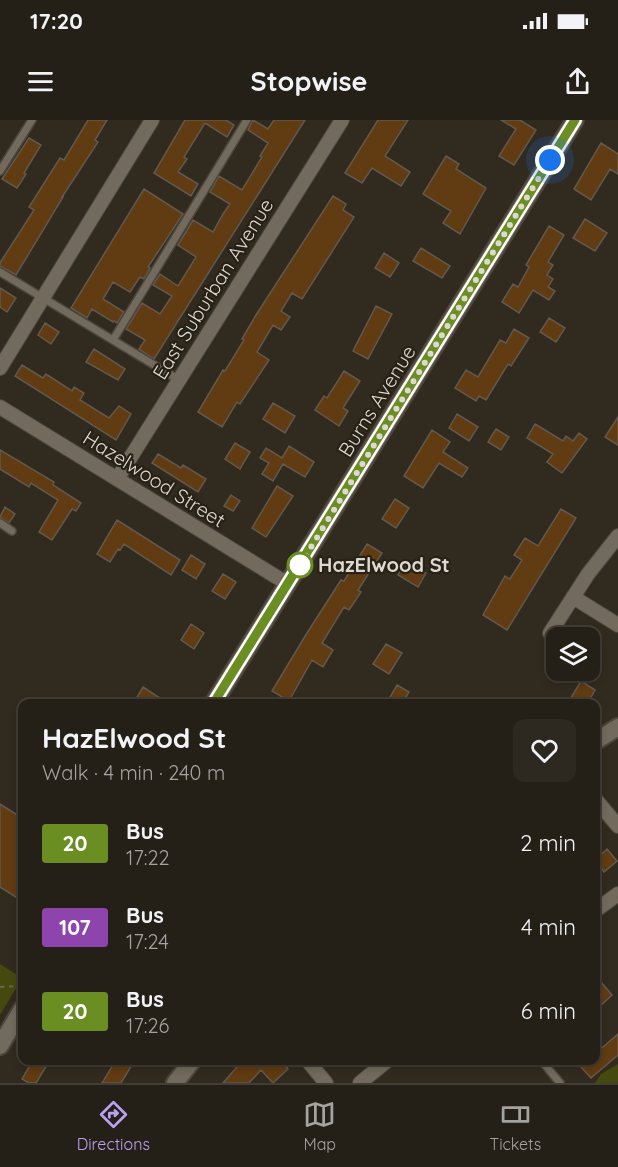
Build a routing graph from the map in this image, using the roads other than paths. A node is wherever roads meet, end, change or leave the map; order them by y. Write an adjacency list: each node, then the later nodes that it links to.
1 (32, 120): 6 (lane)
2 (152, 120): 8 (street)
3 (247, 120): 9 (lane)
4 (342, 120): 11 (street, East Suburban Avenue)
5 (575, 120): 17 (street, Burns Avenue)
6 (0, 171)
7 (0, 272): 8 (lane)
8 (43, 298): 9 (lane); 10 (street)
9 (113, 340): 11 (lane)
10 (0, 368)
11 (179, 380): 13 (street, East Suburban Avenue)
12 (0, 407): 13 (street, Hazelwood Street)
13 (117, 479): 17 (street, Hazelwood Street)
14 (0, 523): 15 (lane)
15 (12, 531)
16 (618, 536): 18 (street)
17 (288, 584): 21 (street, Burns Avenue)
18 (573, 597): 19 (street); 20 (street)
19 (618, 625)
20 (554, 627)
21 (216, 699)
22 (618, 727): 23 (street)
23 (600, 738)
24 (600, 805): 25 (street)
25 (618, 826)
26 (618, 894): 27 (street)
27 (600, 907)
28 (18, 1016): 29 (street)
29 (0, 1046)
30 (188, 1065): 34 (street)
31 (311, 1065): 35 (street)
32 (382, 1065): 36 (street)
33 (545, 1065): 37 (lane)
34 (175, 1083)
35 (326, 1083)
36 (360, 1083)
37 (560, 1083)

